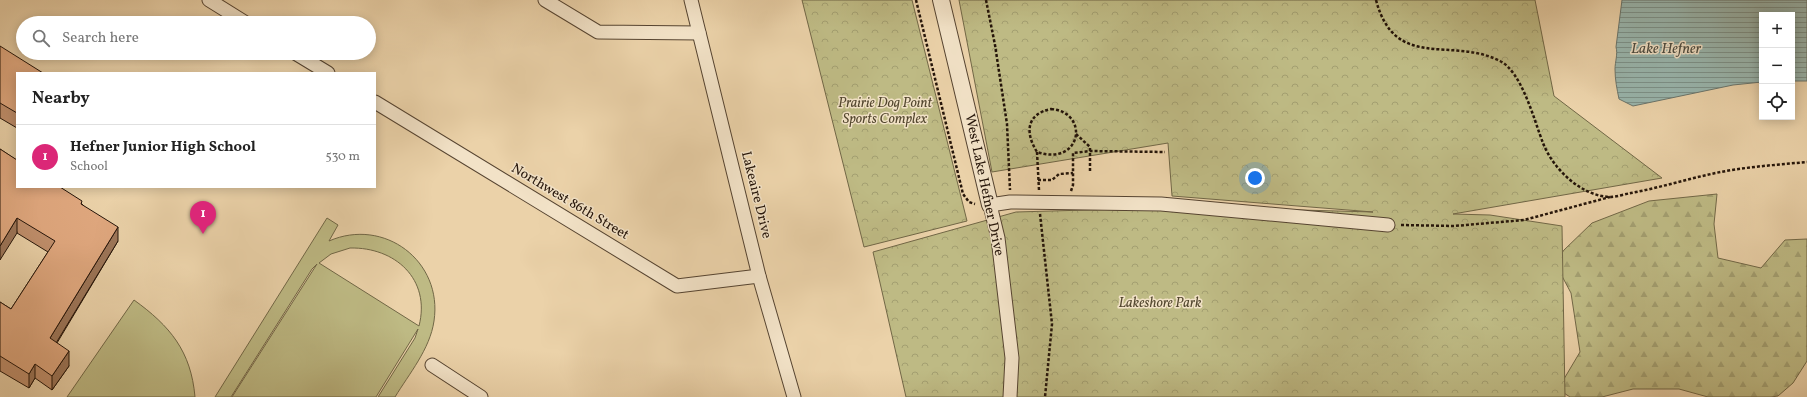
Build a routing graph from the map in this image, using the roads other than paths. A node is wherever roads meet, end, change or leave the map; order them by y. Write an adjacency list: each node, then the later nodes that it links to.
1 (209, 0): 5 (street)
2 (545, 0): 6 (street)
3 (691, 0): 6 (street, Lakeaire Drive)
4 (941, 0): 10 (street, West Lake Hefner Drive)
5 (235, 16)
6 (699, 33): 12 (street, Lakeaire Drive)
7 (307, 60): 8 (street)
8 (326, 72)
9 (376, 103): 12 (street, Northwest 86th Street)
10 (990, 204): 11 (street); 16 (street, West Lake Hefner Drive)
11 (1388, 225)
12 (759, 276): 15 (street, Lakeaire Drive)
13 (432, 365): 14 (street)
14 (481, 397)
15 (794, 397)
16 (1010, 397)

